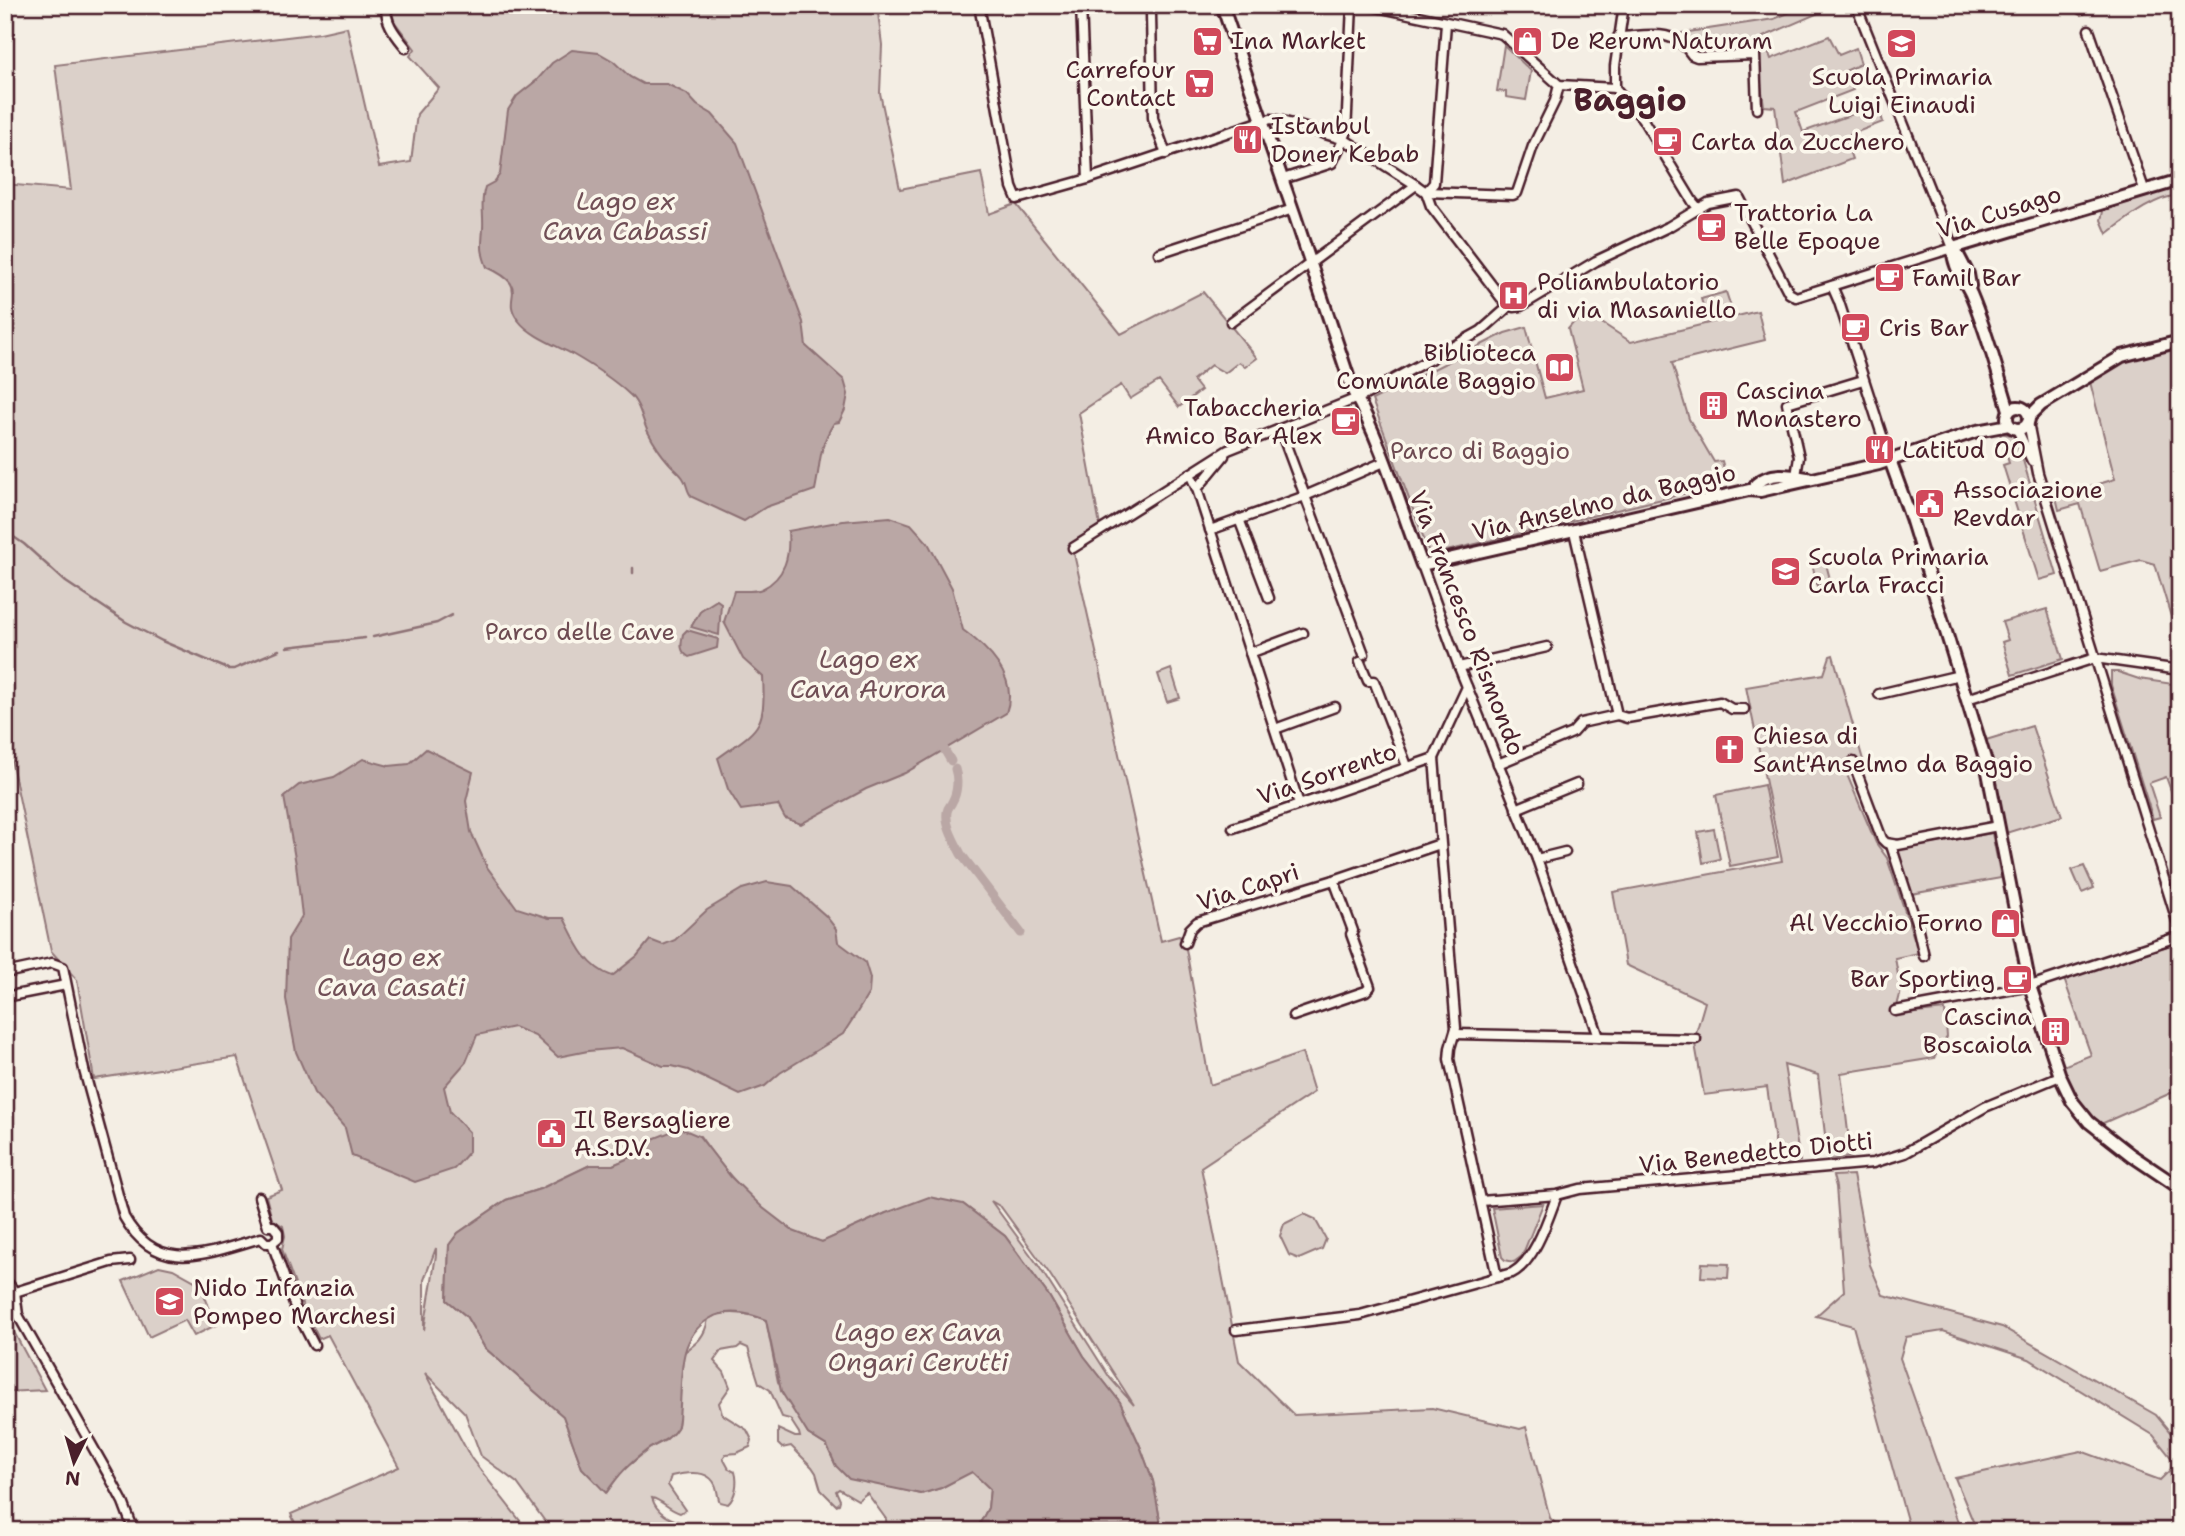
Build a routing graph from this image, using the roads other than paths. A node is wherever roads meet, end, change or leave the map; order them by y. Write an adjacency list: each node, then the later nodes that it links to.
1 (386, 5): 14 (street)
2 (979, 5): 21 (street)
3 (1081, 5): 21 (street)
4 (1222, 5): 18 (street, Via Francesco Rismondo)
5 (1352, 5): 19 (street)
6 (1367, 5): 9 (street)
7 (1624, 5): 13 (street)
8 (1856, 5): 29 (street)
9 (1399, 9): 11 (street)
10 (1151, 14): 20 (street)
11 (1446, 23): 15 (street); 26 (street)
12 (2089, 30): 25 (street)
13 (1618, 37): 16 (street); 17 (street)
14 (406, 48)
15 (1559, 85): 16 (street); 26 (street)
16 (1615, 88): 28 (street)
17 (1757, 108)
18 (1262, 121): 19 (street); 20 (street); 22 (street, Via Francesco Rismondo)
19 (1345, 140): 22 (street); 24 (street)
20 (1166, 154): 21 (street)
21 (1088, 179)
22 (1283, 179): 27 (street, Via Francesco Rismondo)
23 (2180, 180): 25 (street, Via Cusago)
24 (1416, 185): 26 (street); 31 (street)
25 (2144, 189): 29 (street, Via Cusago)
26 (1426, 192): 33 (street)
27 (1293, 209): 30 (street); 31 (street, Via Francesco Rismondo)
28 (1699, 209): 32 (street, Via Cusago); 33 (street)
29 (1953, 248): 32 (street, Via Cusago); 38 (street)
30 (1158, 253)
31 (1310, 262): 34 (street); 37 (street, Via Francesco Rismondo)
32 (1832, 286): 36 (street)
33 (1506, 304): 37 (street)
34 (1231, 322)
35 (2180, 341): 38 (street)
36 (1863, 380): 41 (street); 45 (street)
37 (1357, 398): 39 (street); 42 (street, Via Francesco Rismondo)
38 (2017, 417): 41 (street, Via Anselmo da Baggio); 43 (street); 43 (street)
39 (1280, 429): 40 (street); 47 (street)
40 (1228, 450): 44 (street); 46 (street)
41 (1890, 460): 45 (street, Via Anselmo da Baggio); 60 (street)
42 (1384, 461): 47 (street); 52 (street, Via Francesco Rismondo)
43 (2038, 473): 57 (street)
44 (1190, 474): 46 (street); 51 (street)
45 (1793, 480): 50 (street, Via Anselmo da Baggio)
46 (1197, 489): 49 (street)
47 (1305, 496): 48 (street); 71 (street)
48 (1239, 519): 49 (street); 53 (street)
49 (1210, 530): 56 (street)
50 (1574, 531): 52 (street, Via Anselmo da Baggio); 66 (street)
51 (1073, 548)
52 (1422, 565): 58 (street, Via Francesco Rismondo)
53 (1269, 598)
54 (1303, 633): 56 (street)
55 (1547, 647): 58 (street)
56 (1250, 653): 67 (street)
57 (2095, 658): 59 (street); 63 (street); 82 (street)
58 (1459, 667): 61 (street, Via Francesco Rismondo)
59 (2180, 670)
60 (1959, 675): 62 (street); 63 (street)
61 (1467, 687): 68 (street); 70 (street, Via Francesco Rismondo)
62 (1879, 694)
63 (1967, 699): 75 (street)
64 (1335, 707): 67 (street)
65 (1744, 709): 66 (street)
66 (1617, 715): 70 (street)
67 (1275, 729): 73 (street)
68 (1434, 758): 71 (street, Via Sorrento); 77 (street)
69 (1853, 762): 78 (street)
70 (1498, 764): 74 (street, Via Francesco Rismondo)
71 (1407, 766): 73 (street, Via Sorrento)
72 (1577, 784): 74 (street)
73 (1299, 804): 76 (street, Via Sorrento)
74 (1516, 809): 80 (street, Via Francesco Rismondo)
75 (1998, 826): 78 (street); 87 (street)
76 (1233, 828)
77 (1440, 844): 81 (street, Via Capri); 91 (street)
78 (1891, 845): 84 (street)
79 (1565, 852): 80 (street)
80 (1537, 859): 92 (street, Via Francesco Rismondo)
81 (1334, 880): 83 (street, Via Capri); 90 (street, Via Capri)
82 (2179, 937): 87 (street)
83 (1185, 943)
84 (1924, 956)
85 (5, 973): 86 (street)
86 (66, 985): 88 (street); 100 (street)
87 (2030, 986): 89 (street); 94 (street)
88 (5, 997)
89 (1895, 1011)
90 (1293, 1016)
91 (1456, 1034): 92 (street); 98 (street)
92 (1599, 1037): 93 (street)
93 (1696, 1039)
94 (2060, 1076): 95 (street); 96 (street, Via Benedetto Diotti)
95 (2180, 1188)
96 (1557, 1195): 98 (street, Via Benedetto Diotti); 103 (street)
97 (259, 1197): 99 (street)
98 (1481, 1201): 103 (street)
99 (268, 1226): 100 (street); 101 (street)
100 (261, 1238): 101 (street)
101 (272, 1243): 108 (street)
102 (130, 1260): 104 (street)
103 (1497, 1277): 107 (street)
104 (10, 1289): 105 (street); 106 (street)
105 (5, 1306): 106 (street)
106 (18, 1315): 109 (street)
107 (1236, 1330)
108 (314, 1345)
109 (134, 1531)

